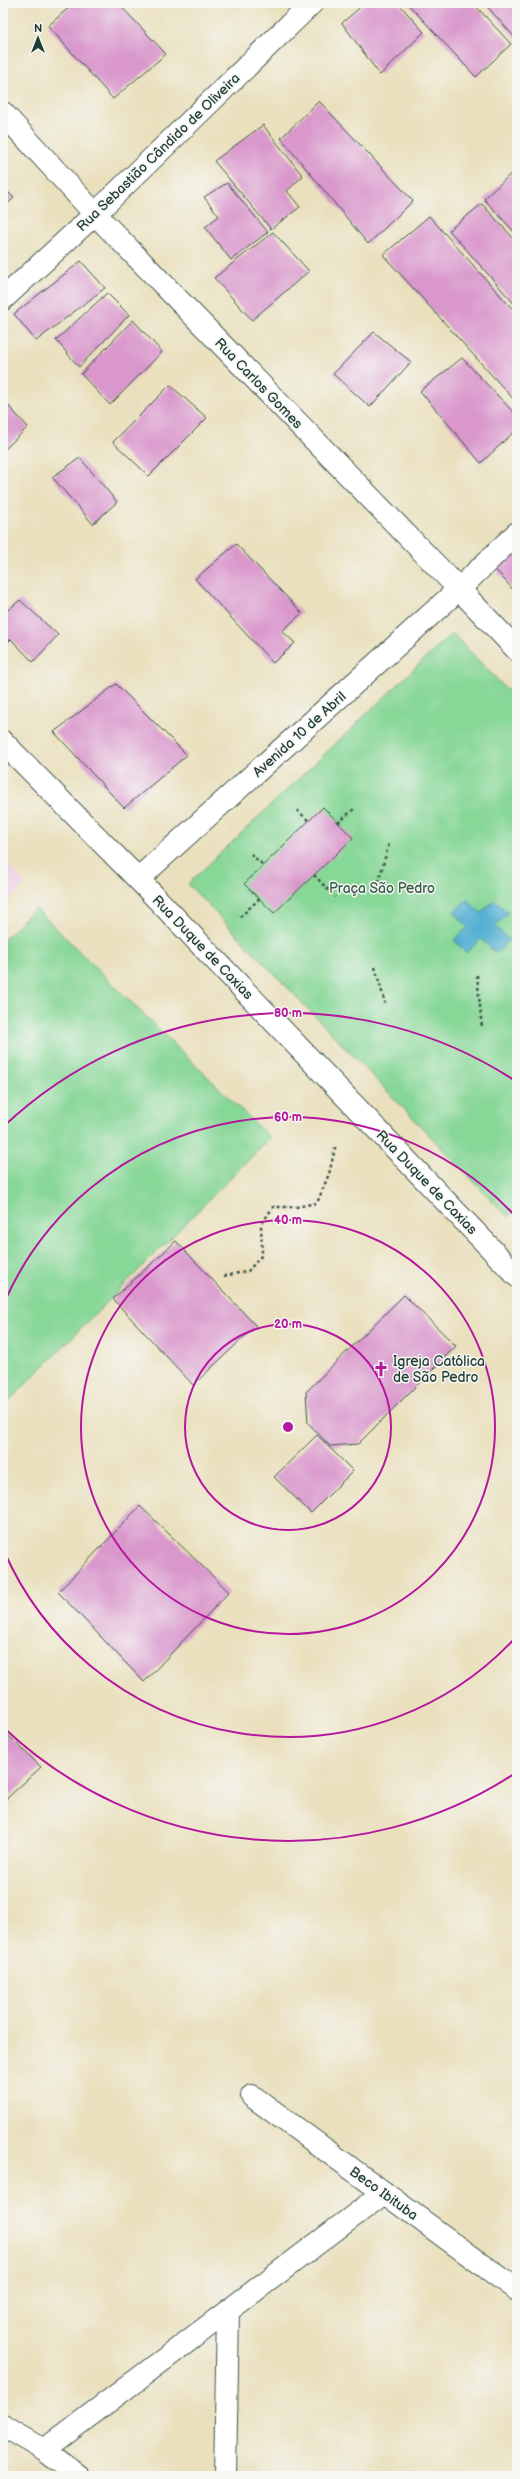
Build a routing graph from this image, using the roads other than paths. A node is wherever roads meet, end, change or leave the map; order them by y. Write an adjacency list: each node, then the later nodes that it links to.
1 (312, 3): 3 (street, Rua Sebastião Cândido de Oliveira)
2 (3, 113): 3 (street, Rua Carlos Gomes)
3 (95, 214): 4 (street, Rua Sebastião Cândido de Oliveira); 6 (street, Rua Carlos Gomes)
4 (3, 299)
5 (517, 533): 6 (street, Avenida 10 de Abril)
6 (459, 589): 7 (street, Rua Carlos Gomes); 9 (street, Avenida 10 de Abril)
7 (517, 650)
8 (3, 742): 9 (street, Rua Duque de Caxias)
9 (138, 879): 10 (street, Rua Duque de Caxias)
10 (513, 1262)
11 (252, 2096): 12 (street, Beco Ibituba)
12 (384, 2193): 13 (street, Beco Ibituba); 14 (street)
13 (517, 2290)
14 (228, 2313): 16 (street); 18 (street)
15 (3, 2426): 16 (street)
16 (44, 2450): 17 (street)
17 (79, 2476)
18 (225, 2476)

